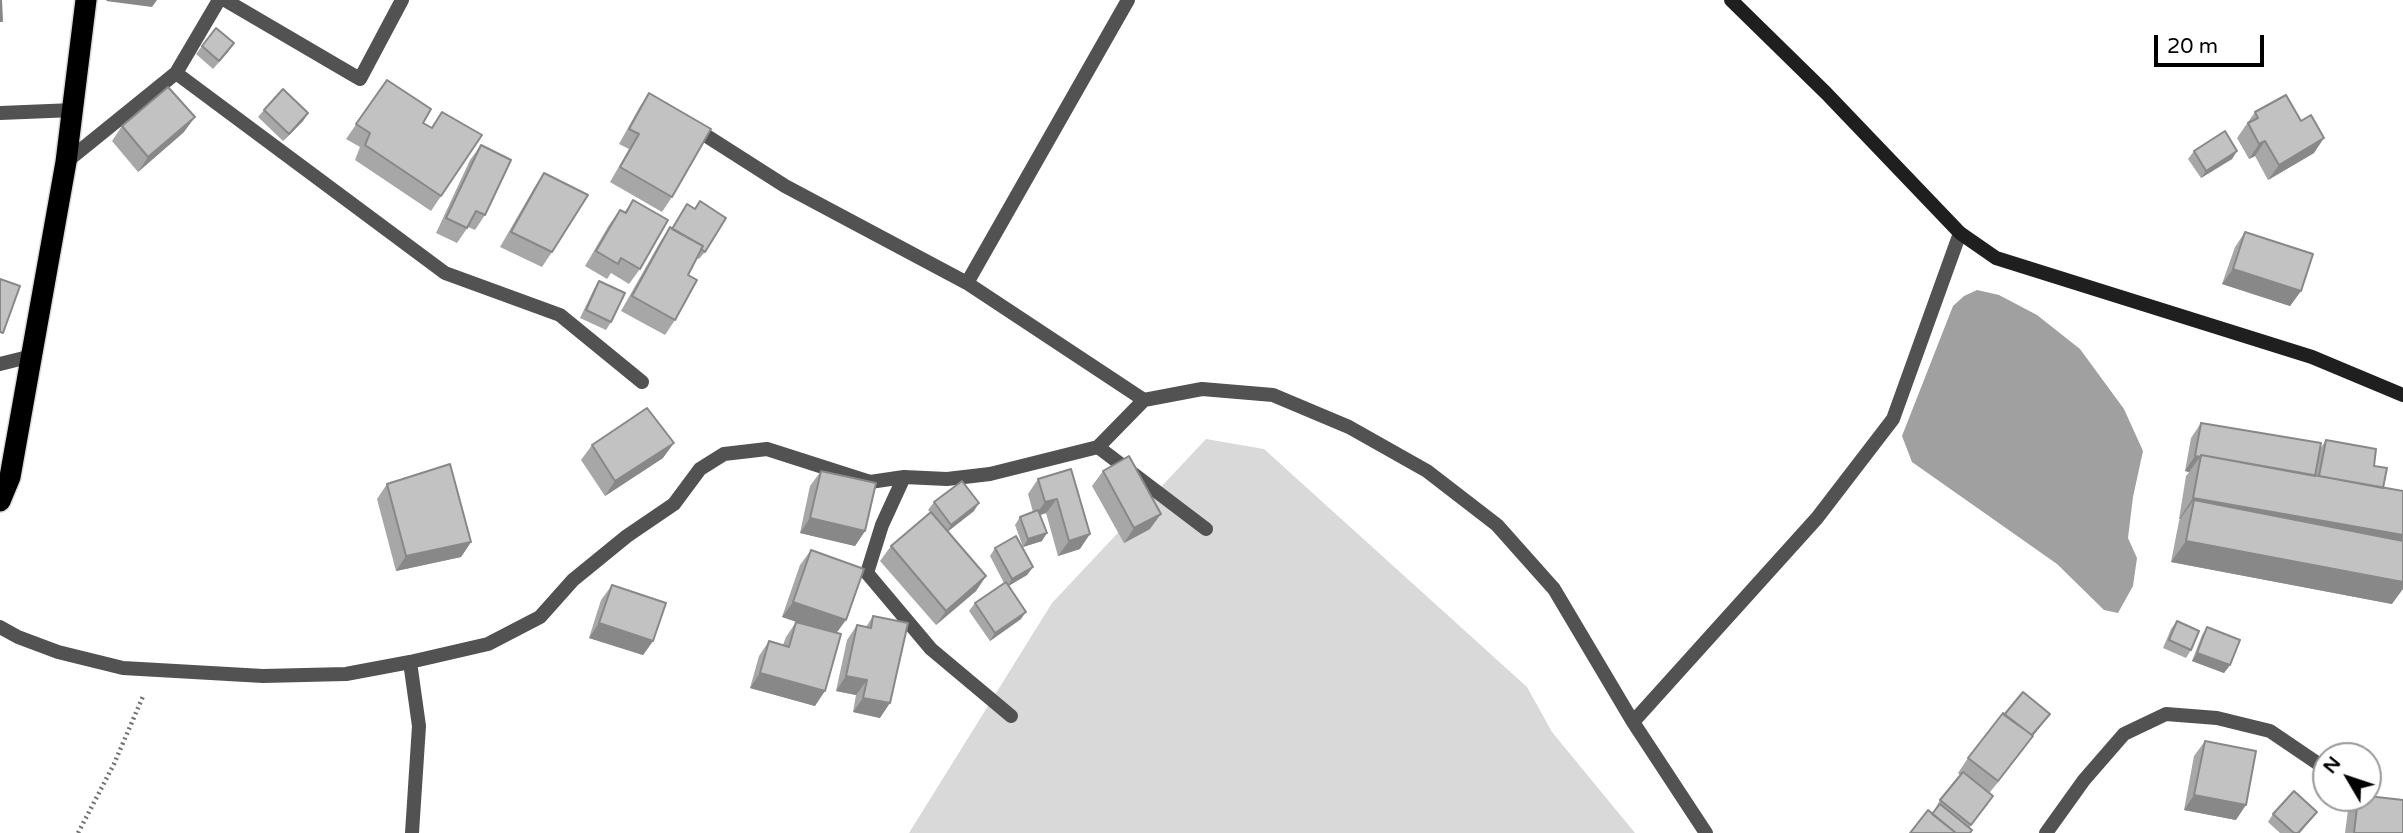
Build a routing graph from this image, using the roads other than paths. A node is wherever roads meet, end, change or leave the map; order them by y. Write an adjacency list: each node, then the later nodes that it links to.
1 (86, 0): 8 (highway)
2 (219, 0): 7 (street)
3 (225, 0): 4 (street)
4 (402, 0)
5 (1128, 0): 13 (street)
6 (1731, 0): 12 (street)
7 (176, 73): 11 (street); 16 (street)
8 (74, 110): 9 (street); 11 (highway)
9 (0, 113)
10 (681, 120): 13 (street)
11 (66, 162): 14 (highway)
12 (1960, 233): 17 (street); 26 (street)
13 (967, 283): 18 (street)
14 (32, 356): 15 (street); 21 (highway)
15 (0, 364)
16 (642, 382)
17 (2403, 395)
18 (1144, 400): 19 (street); 26 (street)
19 (1098, 447): 20 (street); 22 (street)
20 (904, 477): 24 (street); 25 (street)
21 (0, 501)
22 (1206, 529)
23 (0, 627): 24 (street)
24 (410, 662): 28 (street)
25 (1012, 716)
26 (1633, 722): 29 (street)
27 (2312, 760): 30 (street)
28 (412, 833)
29 (1706, 833)
30 (2046, 833)

